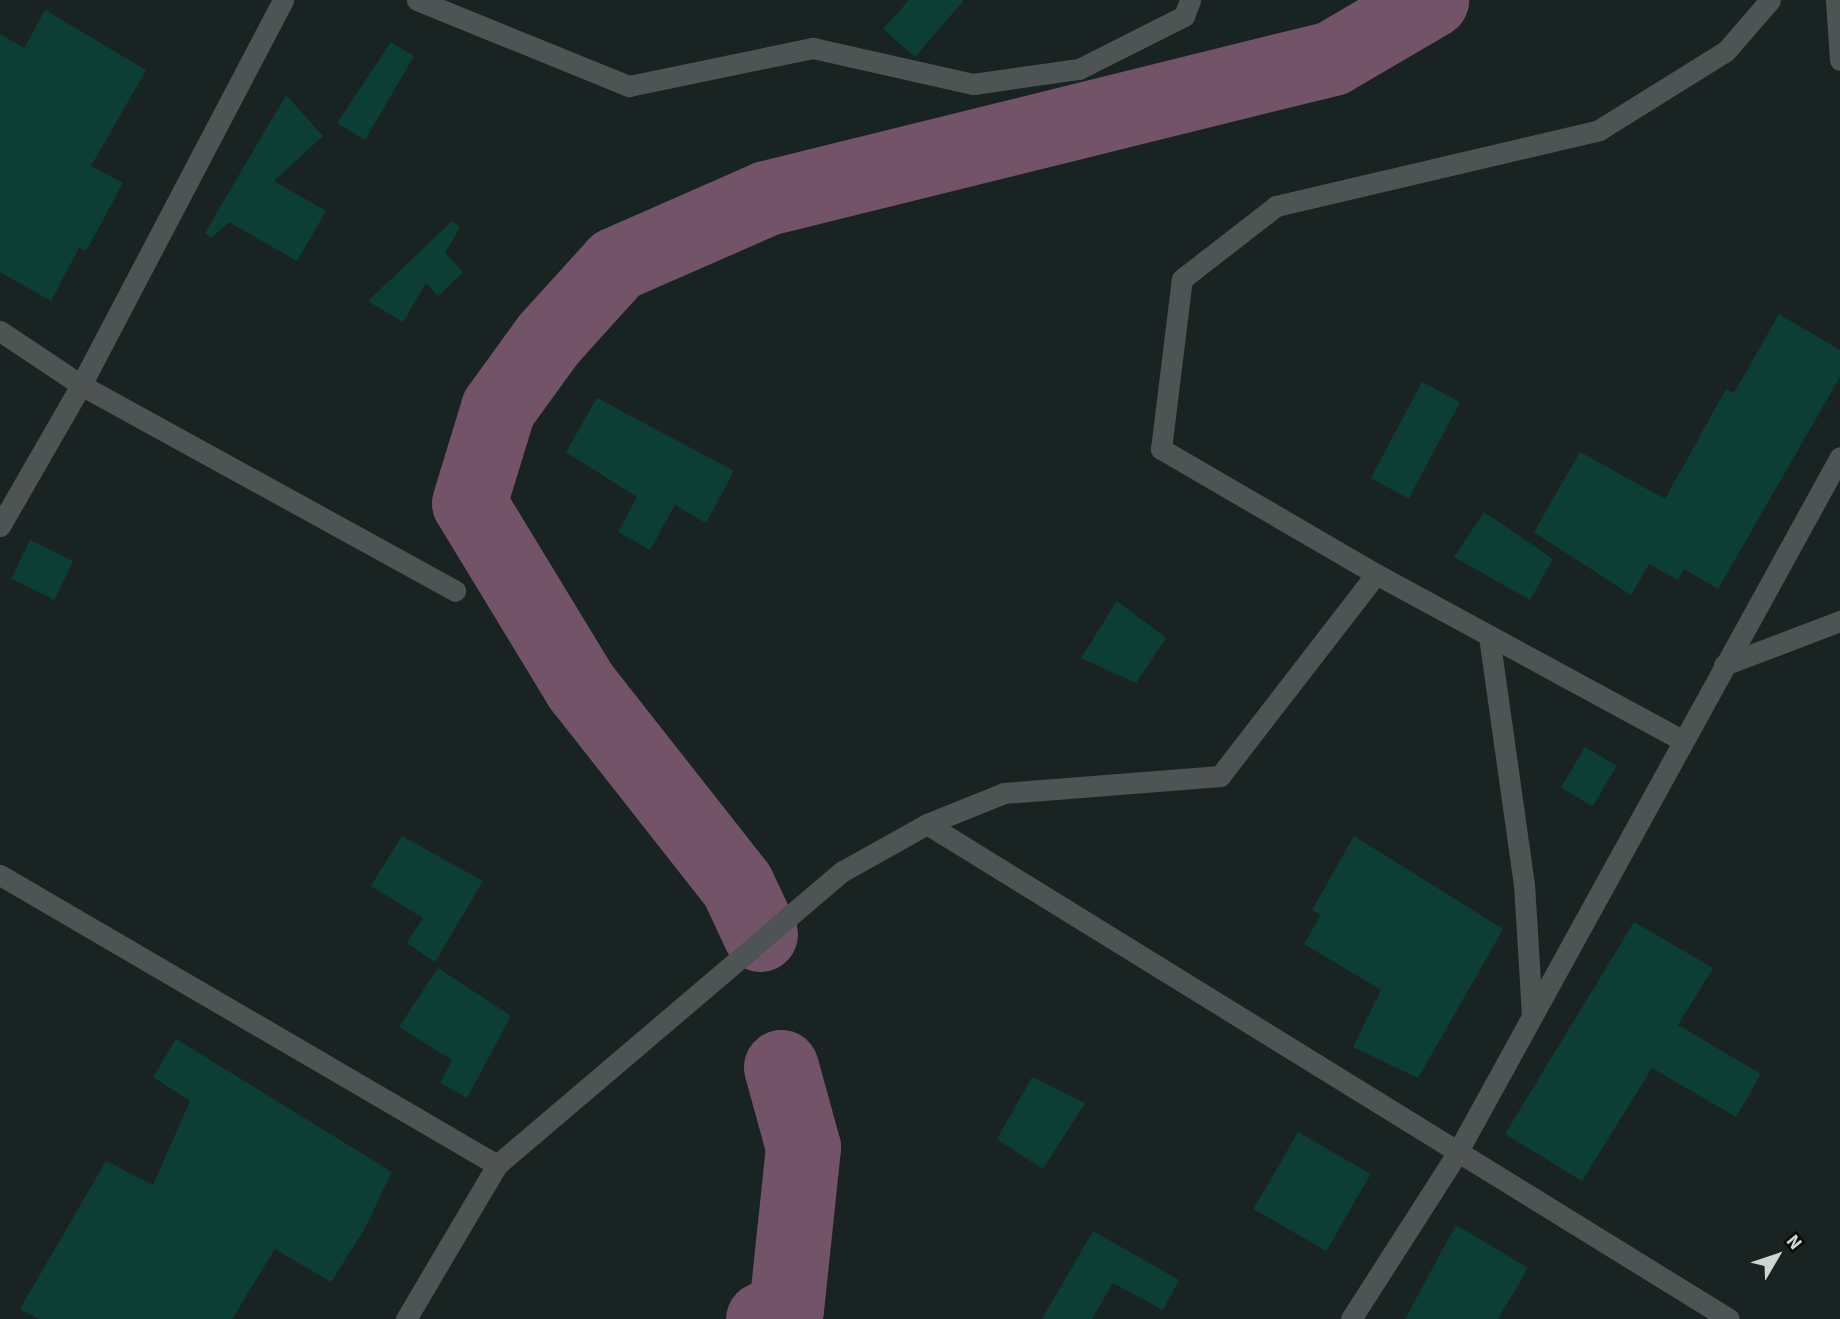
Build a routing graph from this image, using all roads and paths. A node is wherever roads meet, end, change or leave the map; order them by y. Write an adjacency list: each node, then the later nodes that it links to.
1 (284, 0): 8 (street)
2 (416, 0): 3 (street)
3 (1190, 0)
4 (1770, 0): 11 (street)
5 (1836, 0): 6 (street)
6 (1840, 60)
7 (0, 331): 8 (street)
8 (81, 384): 10 (street); 12 (street)
9 (1840, 457): 15 (street)
10 (0, 526)
11 (1376, 574): 14 (street); 17 (street)
12 (455, 591)
13 (1840, 621): 15 (street)
14 (1489, 636): 16 (street); 19 (street)
15 (1724, 665): 16 (street)
16 (1682, 740): 19 (street)
17 (927, 824): 20 (street); 21 (street)
18 (0, 875): 21 (street)
19 (1532, 1016): 20 (street)
20 (1457, 1153): 23 (street); 24 (street)
21 (497, 1165): 22 (street)
22 (406, 1319)
23 (1351, 1319)
24 (1730, 1319)

